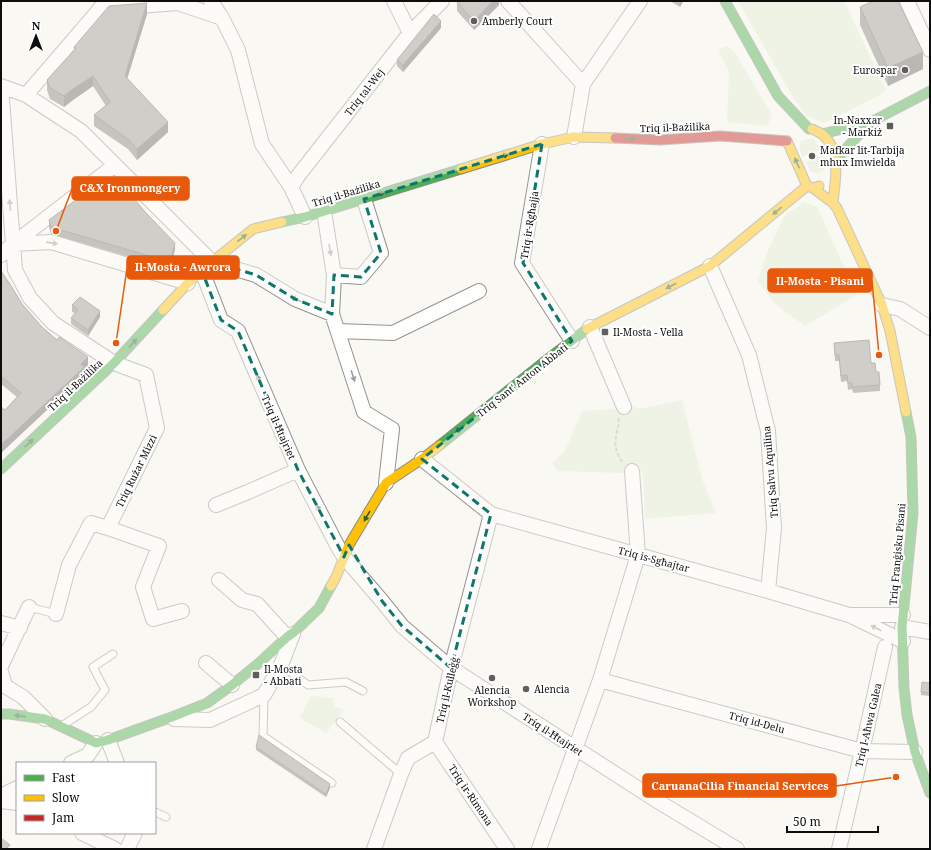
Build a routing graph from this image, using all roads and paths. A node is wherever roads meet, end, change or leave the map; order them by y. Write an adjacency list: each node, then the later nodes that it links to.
1 (211, 1): 9 (street)
2 (394, 1): 10 (street)
3 (442, 1): 10 (street, Triq tal-Wej)
4 (508, 1): 12 (street)
5 (640, 1): 12 (street)
6 (725, 1): 16 (street)
7 (907, 1): 11 (street)
8 (103, 5): 9 (street); 15 (street)
9 (222, 18): 28 (street)
10 (410, 33): 28 (street, Triq tal-Wej)
11 (930, 50)
12 (583, 84): 22 (street)
13 (1, 86): 15 (street, Triq il-Ħtajriet); 37 (street, one-way to 13)
14 (930, 91): 18 (street)
15 (26, 95): 25 (street, Triq il-Ħtajriet)
16 (778, 96): 17 (street); 19 (street)
17 (784, 116)
18 (871, 122): 21 (street); 24 (street)
19 (808, 129): 20 (street, Triq il-Bażilika); 21 (street)
20 (791, 134): 22 (street, Triq il-Bażilika, one-way to 20); 29 (street, one-way to 20)
21 (822, 134): 24 (street)
22 (574, 137): 23 (street, Triq il-Bażilika)
23 (542, 144): 31 (street, Triq il-Bażilika, one-way to 23); 49 (street, Triq ir-Rgħajja)
24 (836, 160): 26 (street)
25 (115, 165): 27 (street, Triq il-Ħtajriet); 30 (street)
26 (835, 176): 29 (street, Triq Sant' Anton Abbati); 32 (street)
27 (135, 184): 30 (street); 39 (street, Triq il-Ħtajriet)
28 (291, 187): 34 (street); 35 (street)
29 (810, 187): 32 (street, Triq Franġisku Pisani); 40 (street, Triq Sant' Anton Abbati, one-way to 40)
30 (84, 189): 37 (street)
31 (364, 199): 33 (street, Triq il-Bażilika); 41 (street)
32 (833, 203): 44 (street, Triq Franġisku Pisani)
33 (324, 212): 34 (street, Triq il-Bażilika); 41 (street, one-way to 41)
34 (305, 217): 35 (street, Triq il-Bażilika)
35 (283, 222): 39 (street, Triq il-Bażilika, one-way to 35)
36 (1, 235): 37 (street)
37 (13, 244): 38 (street); 42 (street, one-way to 42); 50 (street)
38 (1, 255)
39 (207, 266): 42 (street, Triq il-Bażilika); 45 (street, one-way to 39); 54 (street, Triq il-Ħtajriet, one-way to 39)
40 (710, 266): 46 (street, Triq Sant' Anton Abbati, one-way to 46); 65 (street, Triq Salvu Aquilina)
41 (334, 275): 45 (street)
42 (188, 283): 50 (street, Triq il-Bażilika, one-way to 42)
43 (478, 291): 48 (street)
44 (882, 305): 47 (street); 71 (street, Triq Franġisku Pisani)
45 (332, 314): 48 (street)
46 (590, 327): 49 (street, Triq Sant' Anton Abbati); 51 (street)
47 (930, 328)
48 (338, 331): 56 (street, one-way to 56)
49 (572, 341): 52 (street, Triq Sant' Anton Abbati, one-way to 52)
50 (114, 363): 53 (street, Triq il-Bażilika, one-way to 50); 59 (street, Triq Rużar Mizzi)
51 (624, 406): 55 (path)
52 (422, 459): 56 (street, Triq Sant' Anton Abbati); 58 (street, Triq is-Sgħajtar)
53 (1, 469)
54 (298, 470): 57 (street); 60 (street, Triq il-Ħtajriet, one-way to 54)
55 (632, 472): 61 (street)
56 (386, 483): 60 (street, Triq Sant' Anton Abbati, one-way to 60)
57 (216, 505)
58 (491, 514): 61 (street, Triq is-Sgħajtar); 82 (street, Triq il-Kulleġġ)
59 (108, 528): 68 (street); 69 (street)
60 (347, 551): 62 (street, Triq Sant' Anton Abbati); 64 (street, Triq il-Ħtajriet); 66 (street, Triq il-Ħtajriet)
61 (638, 555): 65 (street, Triq is-Sgħajtar); 84 (street)
62 (336, 576): 64 (street); 75 (street, Triq Sant' Anton Abbati)
63 (219, 580): 75 (street)
64 (365, 581): 66 (street, Triq il-Ħtajriet)
65 (768, 591): 70 (street, Triq is-Sgħajtar)
66 (382, 601): 82 (street, Triq il-Ħtajriet)
67 (29, 607): 69 (lane); 73 (street)
68 (182, 611)
69 (56, 614)
70 (849, 615): 71 (street, Triq is-Sgħajtar); 76 (street, one-way to 70)
71 (903, 621): 74 (street, Triq is-Sgħajtar); 76 (street, Triq Franġisku Pisani)
72 (1, 623): 73 (street)
73 (20, 628): 81 (street)
74 (930, 632)
75 (290, 634): 80 (street, Triq Sant' Anton Abbati); 85 (street, Triq Sant' Anton Abbati)
76 (903, 641): 97 (street, Triq Franġisku Pisani)
77 (885, 647): 96 (street, Triq l-Aħwa Galea)
78 (113, 654): 92 (lane)
79 (206, 663): 85 (street)
80 (281, 665): 86 (lane); 87 (street, Triq Sant' Anton Abbati)
81 (1, 666)
82 (451, 668): 94 (street, Triq il-Kulleġġ); 95 (street, Triq il-Ħtajriet)
83 (1, 672): 90 (street)
84 (600, 680): 95 (street); 96 (street, Triq id-Delu)
85 (232, 685): 89 (street, Triq Sant' Anton Abbati)
86 (363, 691)
87 (264, 695): 89 (street, Triq Sant' Anton Abbati); 101 (lane)
88 (1, 714): 90 (street, one-way to 88)
89 (170, 718): 93 (street, Triq Sant' Anton Abbati)
90 (45, 719): 92 (street)
91 (340, 722): 100 (lane)
92 (60, 726): 93 (street)
93 (102, 741): 98 (street, Triq Sant' Anton Abbati); 99 (street)
94 (435, 742): 100 (street); 114 (street, Triq ir-Rimona)
95 (575, 748): 115 (street); 116 (street, Triq il-Ħtajriet)
96 (862, 751): 97 (street, Triq id-Delu); 117 (street, Triq l-Aħwa Galea)
97 (915, 752): 103 (street, Triq Franġisku Pisani)
98 (73, 762)
99 (116, 762)
100 (401, 774): 113 (street)
101 (332, 783)
102 (16, 788): 104 (street)
103 (930, 793)
104 (1, 796)
105 (1, 801): 106 (street)
106 (16, 804)
107 (156, 812): 108 (lane)
108 (166, 817)
109 (84, 834): 111 (street)
110 (134, 834): 112 (street)
111 (115, 849)
112 (127, 849)
113 (374, 849)
114 (507, 849)
115 (539, 849)
116 (737, 849)
117 (839, 849)

